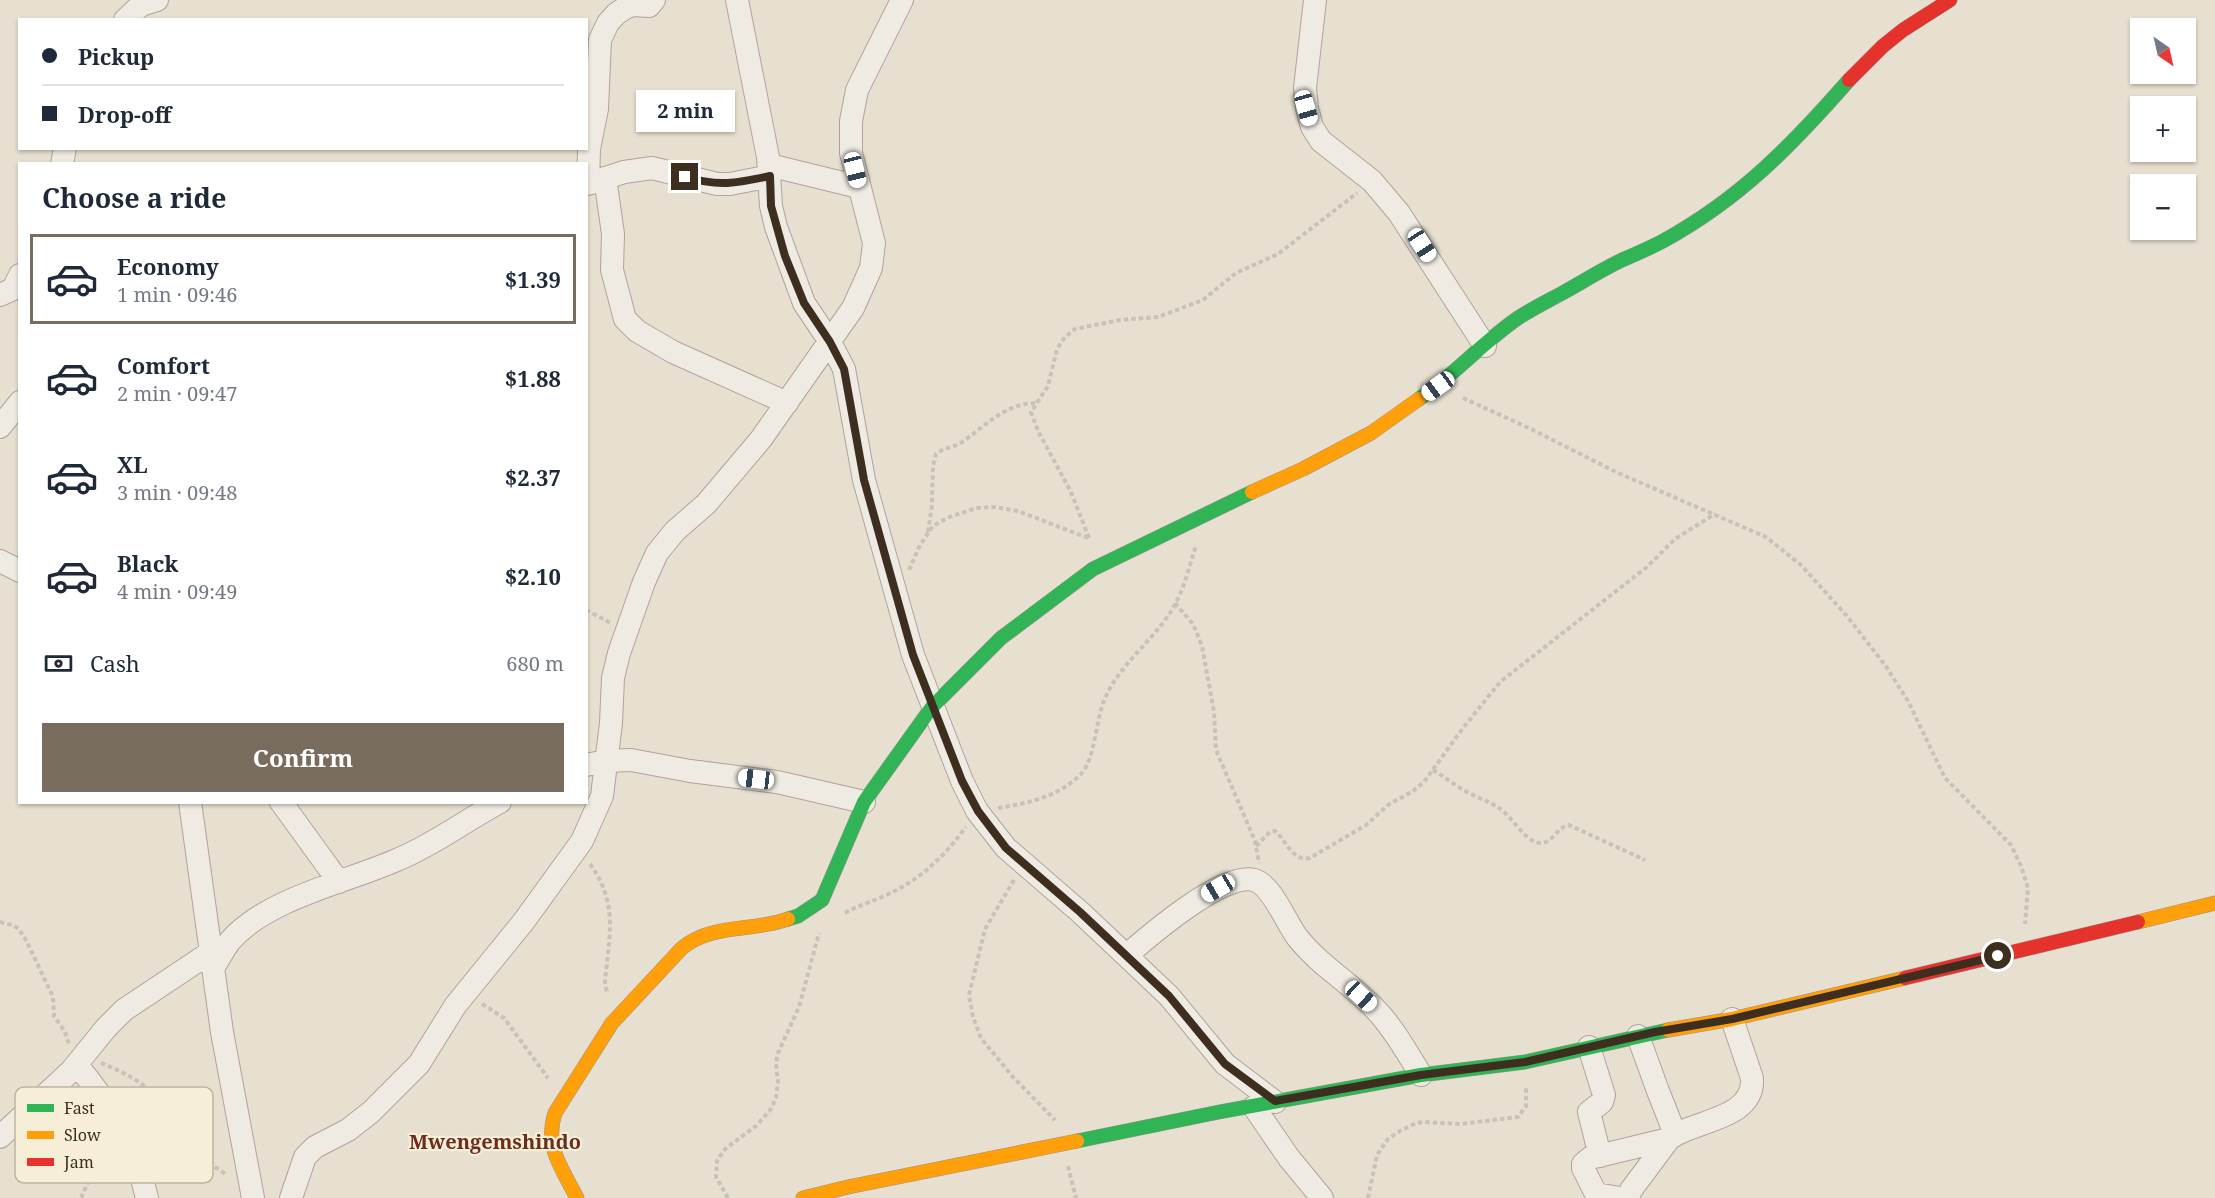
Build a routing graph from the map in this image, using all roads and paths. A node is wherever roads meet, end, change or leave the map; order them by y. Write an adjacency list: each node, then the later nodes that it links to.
1 (157, 0): 7 (street)
2 (654, 0): 10 (street)
3 (736, 0): 8 (street)
4 (902, 0): 11 (street)
5 (1315, 0): 9 (street)
6 (1950, 0): 15 (street)
7 (127, 18)
8 (770, 170): 10 (street); 11 (street); 14 (street)
9 (1372, 181): 15 (street); 18 (path)
10 (593, 183): 17 (street)
11 (859, 187): 14 (street)
12 (18, 278): 13 (street)
13 (0, 295)
14 (830, 342): 17 (street); 30 (street)
15 (1485, 346): 16 (street)
16 (1438, 386): 21 (path); 25 (street)
17 (787, 403): 31 (street)
18 (1037, 403): 22 (path); 24 (path)
19 (18, 404): 20 (street)
20 (0, 427)
21 (1716, 514): 32 (path); 48 (path)
22 (927, 534): 24 (path); 28 (path)
23 (1199, 536): 29 (path)
24 (1089, 538): 25 (path)
25 (1125, 553): 30 (street)
26 (0, 561): 27 (street)
27 (18, 570)
28 (908, 572)
29 (1175, 603): 37 (path); 38 (path)
30 (932, 707): 33 (street); 37 (street)
31 (596, 763): 33 (street); 39 (street)
32 (1434, 770): 38 (path); 40 (path)
33 (864, 802): 44 (street)
34 (190, 804): 50 (street)
35 (282, 804): 42 (street)
36 (497, 804): 42 (street)
37 (978, 811): 41 (street); 46 (path)
38 (1256, 846): 43 (path)
39 (578, 849): 51 (street); 52 (path)
40 (1645, 860)
41 (1023, 863): 49 (street); 67 (path)
42 (339, 882): 50 (street)
43 (1264, 885): 49 (street); 58 (street)
44 (822, 900): 52 (street); 77 (path)
45 (2215, 903): 48 (street)
46 (838, 917)
47 (0, 922): 57 (path)
48 (2020, 951): 53 (street)
49 (1127, 955): 63 (street)
50 (212, 960): 57 (street); 72 (street)
51 (455, 1006): 62 (path); 75 (street)
52 (621, 1013): 62 (street)
53 (1732, 1019): 54 (street); 66 (street)
54 (1638, 1036): 55 (street); 66 (street)
55 (1590, 1047): 56 (street); 68 (street)
56 (1525, 1062): 58 (street); 80 (path)
57 (77, 1064): 59 (street); 60 (street); 61 (path)
58 (1421, 1075): 63 (street)
59 (53, 1087)
60 (94, 1087)
61 (145, 1087)
62 (563, 1099): 76 (street)
63 (1265, 1104): 67 (street); 79 (street)
64 (15, 1123): 65 (street)
65 (0, 1137)
66 (1672, 1137): 68 (street); 82 (street)
67 (1069, 1141): 78 (street)
68 (1600, 1156): 81 (street)
69 (213, 1166): 72 (path)
70 (87, 1183): 73 (path)
71 (144, 1183): 74 (street)
72 (252, 1193)
73 (81, 1198)
74 (147, 1198)
75 (291, 1198)
76 (577, 1198)
77 (728, 1198)
78 (803, 1198)
79 (1322, 1198)
80 (1368, 1198)
81 (1620, 1198)
82 (1628, 1198)

